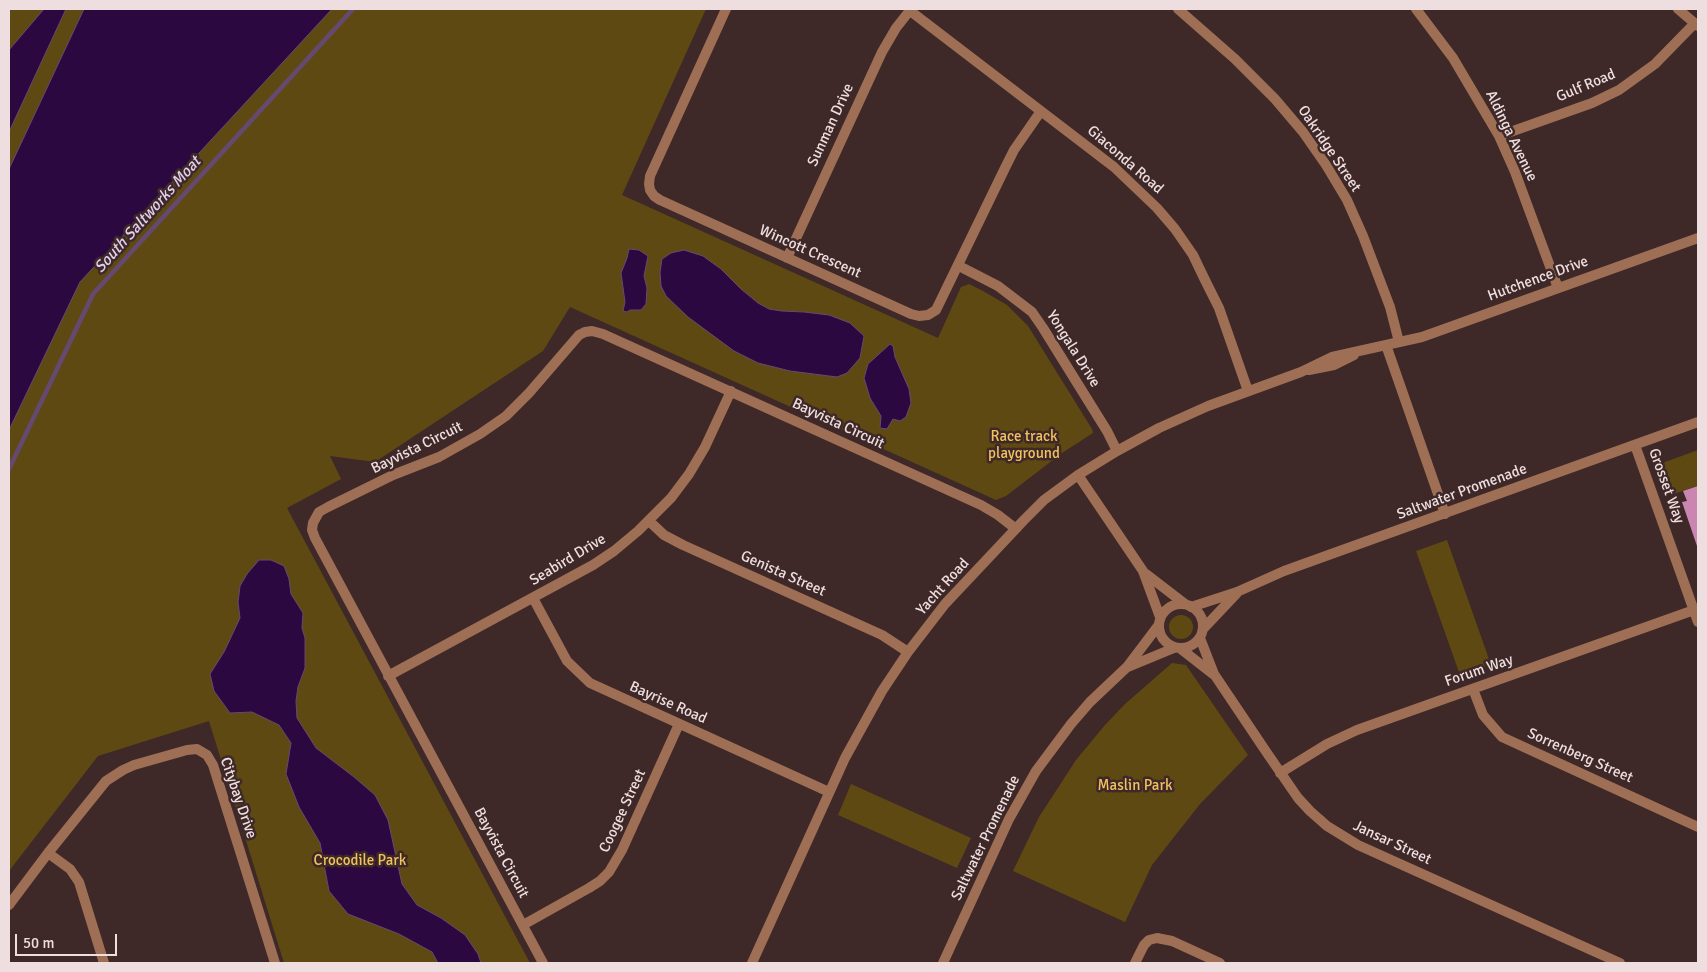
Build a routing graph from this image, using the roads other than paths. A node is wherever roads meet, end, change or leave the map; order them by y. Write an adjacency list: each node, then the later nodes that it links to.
1 (726, 9): 10 (street, Wincott Crescent)
2 (1178, 9): 13 (street, Oakridge Street)
3 (1416, 9): 8 (street, Aldinga Avenue)
4 (1678, 9): 6 (street)
5 (910, 10): 7 (street, Giaconda Road); 10 (street, Sunman Drive)
6 (1697, 25): 8 (street, Gulf Road)
7 (1041, 110): 11 (street, Wincott Crescent); 16 (street, Giaconda Road)
8 (1499, 136): 12 (street, Aldinga Avenue)
9 (1698, 238): 12 (street, Hutchence Drive)
10 (786, 258): 11 (street, Wincott Crescent)
11 (959, 266): 19 (street, Yongala Drive)
12 (1558, 288): 13 (street, Hutchence Drive)
13 (1399, 342): 14 (street, Hutchence Drive)
14 (1386, 345): 16 (street, Yacht Road); 21 (street)
15 (731, 391): 22 (street, Seabird Drive); 23 (street, Bayvista Circuit); 36 (street, Bayvista Circuit)
16 (1248, 391): 19 (street, Yacht Road)
17 (1698, 422): 18 (street, Saltwater Promenade)
18 (1635, 445): 21 (street, Saltwater Promenade); 28 (street, Grosset Way)
19 (1116, 451): 20 (street, Yacht Road)
20 (1078, 475): 23 (street, Yacht Road); 24 (street)
21 (1445, 514): 25 (street, Saltwater Promenade)
22 (649, 522): 26 (street, Seabird Drive); 33 (street, Genista Street)
23 (1016, 528): 33 (street, Yacht Road)
24 (1143, 571): 27 (street); 29 (street)
25 (1237, 592): 27 (street, Saltwater Promenade); 31 (street, Saltwater Promenade)
26 (533, 598): 36 (street, Seabird Drive); 38 (street, Bayrise Road)
27 (1188, 606): 29 (street); 31 (street)
28 (1694, 610): 30 (street, Grosset Way); 37 (street, Forum Way)
29 (1159, 621): 32 (street); 34 (street, Saltwater Promenade)
30 (1698, 622)
31 (1201, 633): 32 (street); 35 (street, Jansar Street)
32 (1178, 648): 34 (street, Saltwater Promenade); 35 (street, Jansar Street)
33 (908, 652): 40 (street, Yacht Road)
34 (1128, 667): 49 (street, Saltwater Promenade)
35 (1214, 674): 39 (street, Jansar Street)
36 (388, 676): 44 (street, Bayvista Circuit)
37 (1473, 689): 39 (street, Forum Way); 41 (street, Sorrenberg Street)
38 (679, 724): 40 (street, Bayrise Road); 44 (street, Coogee Street)
39 (1280, 773): 52 (street, Jansar Street)
40 (829, 792): 48 (street, Yacht Road)
41 (1698, 826)
42 (48, 853): 43 (street, Citybay Drive); 45 (street); 46 (street, Citybay Drive)
43 (9, 905)
44 (523, 925): 47 (street, Bayvista Circuit)
45 (104, 963)
46 (275, 963)
47 (543, 963)
48 (752, 963)
49 (943, 963)
50 (1135, 963): 51 (street)
51 (1220, 963)
52 (1620, 963)

